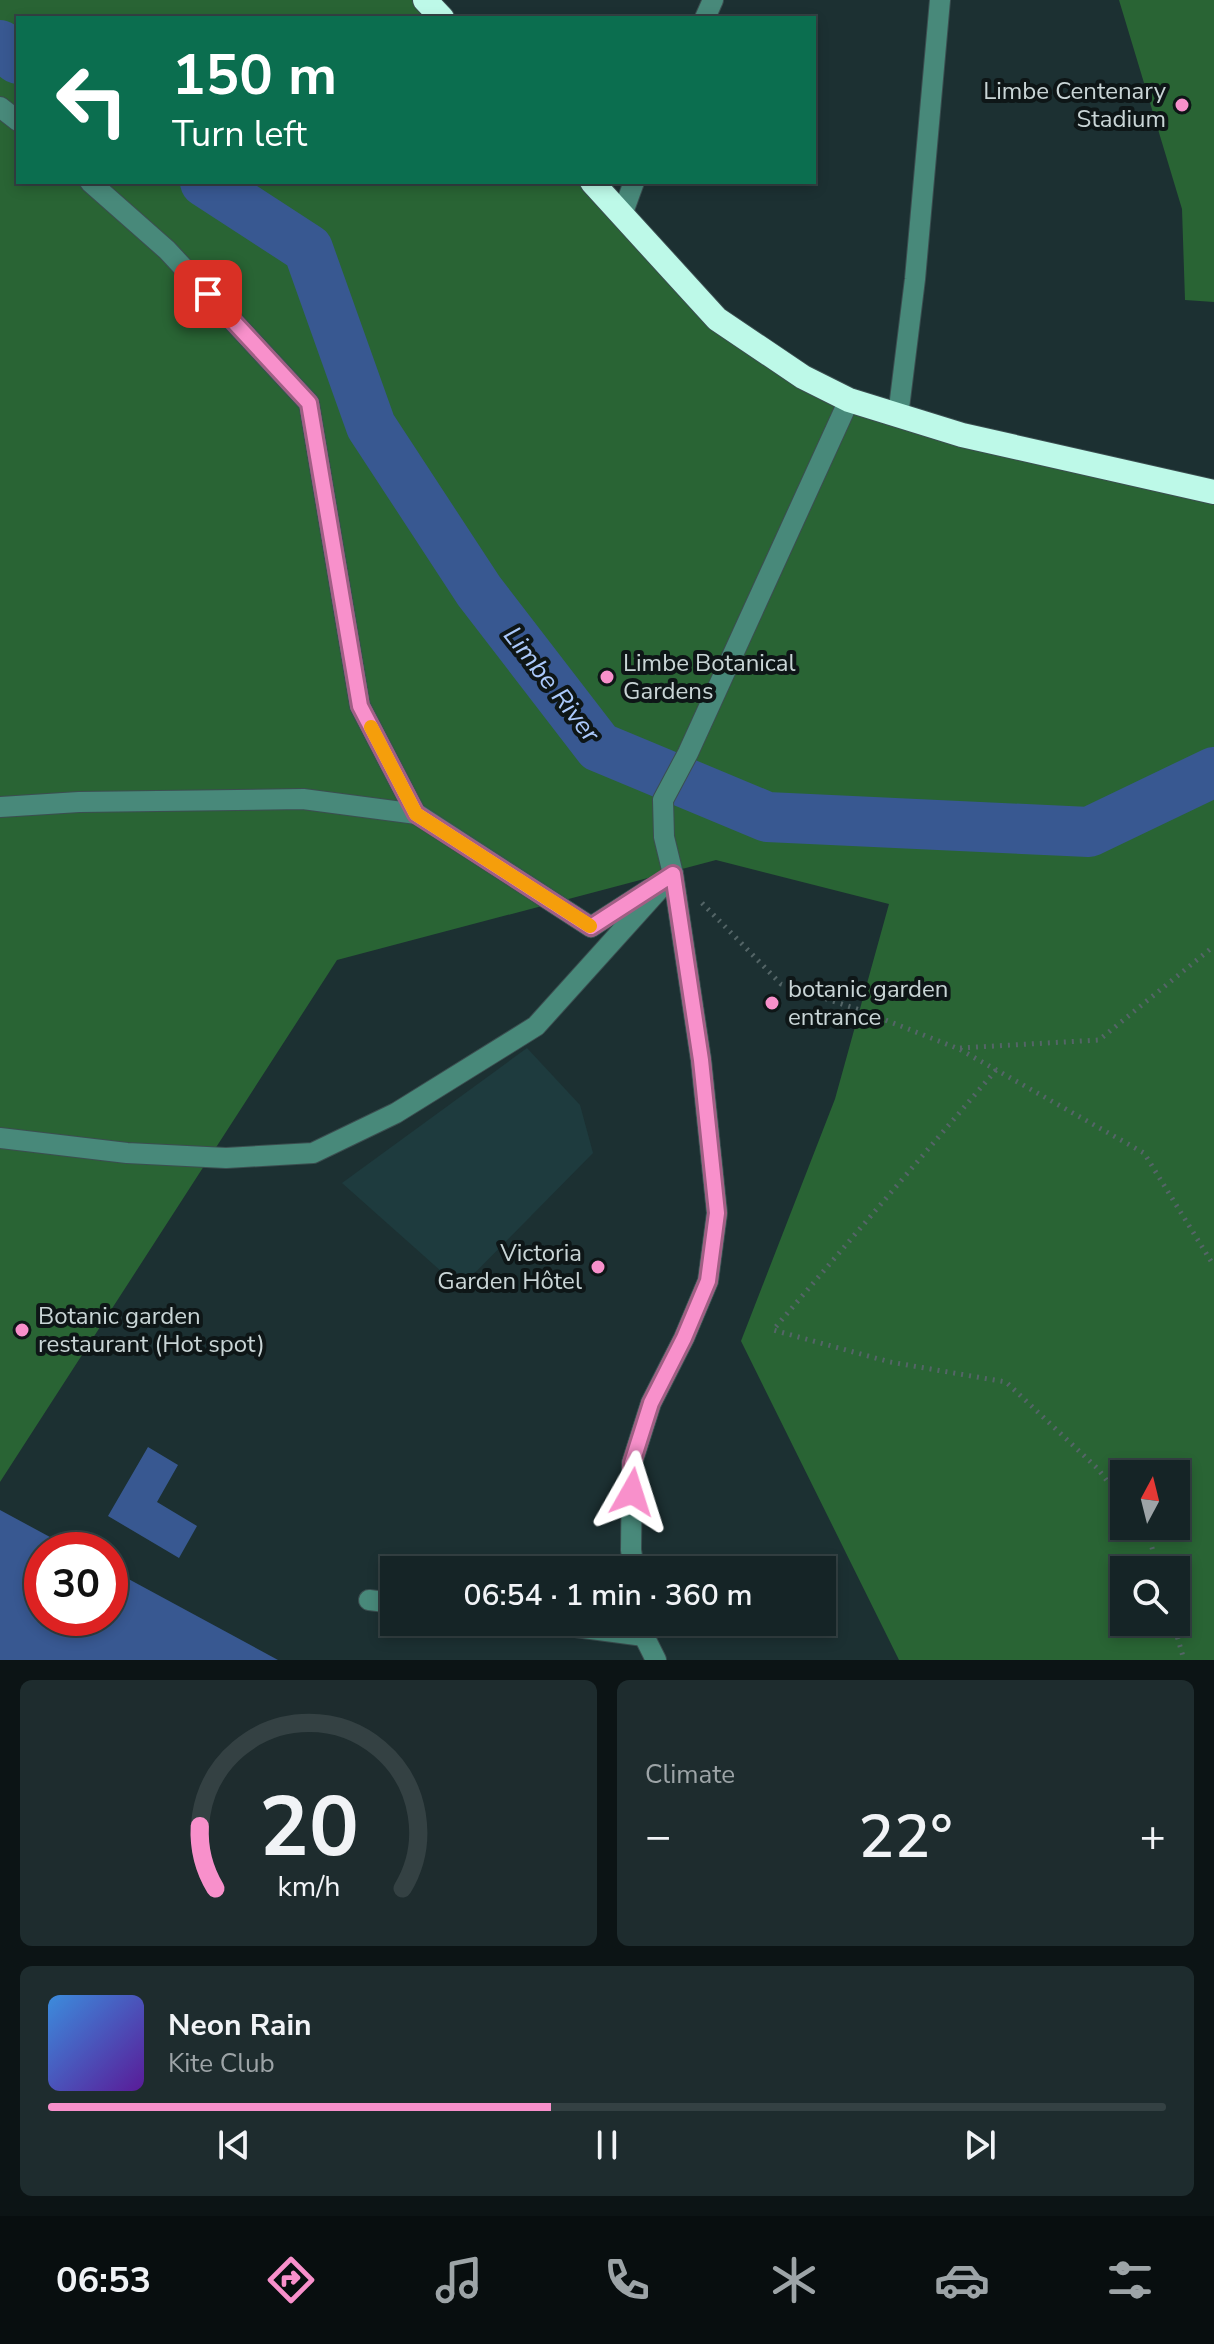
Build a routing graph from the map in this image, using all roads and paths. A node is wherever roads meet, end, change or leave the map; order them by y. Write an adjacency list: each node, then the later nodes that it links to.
1 (425, 0): 3 (highway)
2 (940, 0): 11 (street)
3 (440, 16)
4 (0, 107): 5 (street)
5 (16, 119)
6 (92, 184): 14 (street)
7 (594, 184): 9 (highway)
8 (633, 184): 9 (street)
9 (622, 215): 10 (highway)
10 (849, 400): 11 (highway); 15 (street)
11 (898, 416): 12 (highway)
12 (1214, 492)
13 (0, 807): 14 (street)
14 (416, 814): 15 (street)
15 (673, 874): 17 (path); 19 (street); 22 (street)
16 (1214, 946): 17 (path)
17 (959, 1049): 18 (path)
18 (996, 1070): 20 (path); 21 (path)
19 (0, 1138)
20 (1214, 1266)
21 (1110, 1485)
22 (632, 1556)
23 (369, 1600): 24 (street)
24 (380, 1601)
25 (646, 1636): 27 (street)
26 (1177, 1636): 28 (path)
27 (656, 1660)
28 (1184, 1660)

